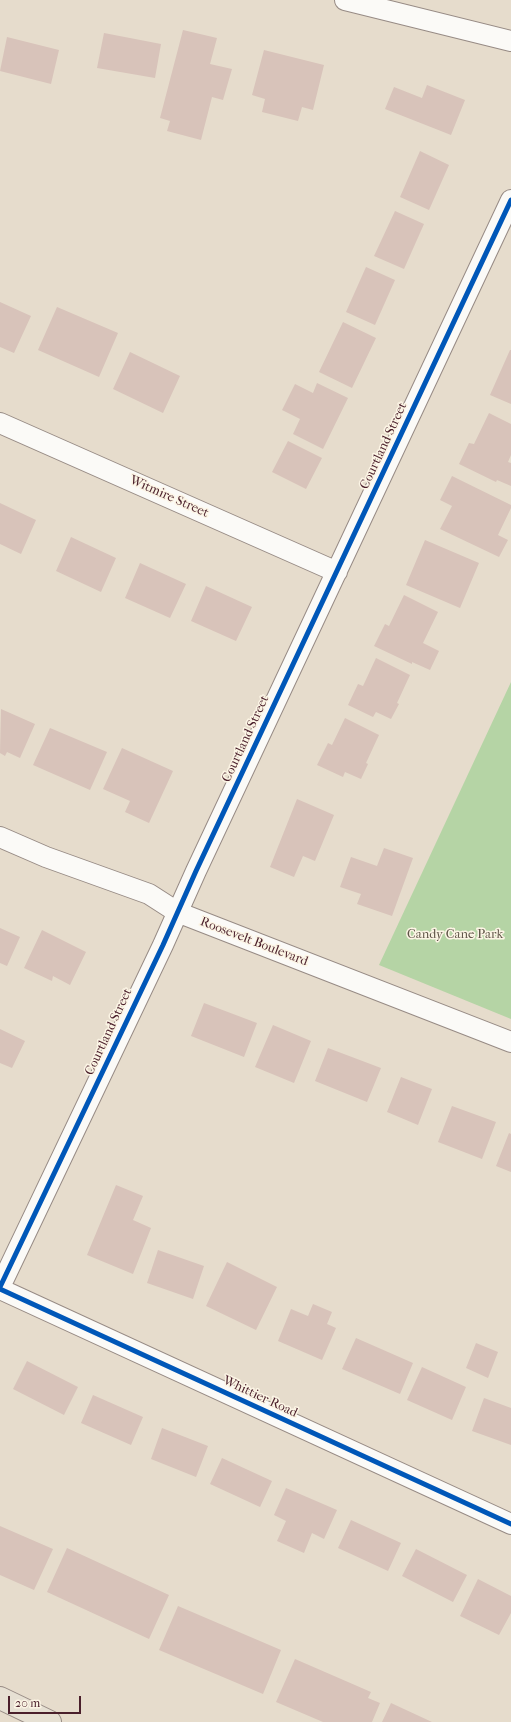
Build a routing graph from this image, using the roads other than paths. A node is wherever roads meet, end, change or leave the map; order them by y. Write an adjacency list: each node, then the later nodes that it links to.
1 (345, 0): 2 (street)
2 (511, 41)
3 (511, 200): 5 (street, Courtland Street)
4 (0, 423): 5 (street, Witmire Street)
5 (337, 572): 7 (street, Courtland Street)
6 (0, 837): 7 (street, Roosevelt Boulevard)
7 (177, 912): 8 (street, Roosevelt Boulevard); 9 (street, Courtland Street)
8 (511, 1042)
9 (0, 1288): 10 (street, Whittier Road)
10 (511, 1524)
11 (0, 1698): 12 (main road)
12 (50, 1722)

